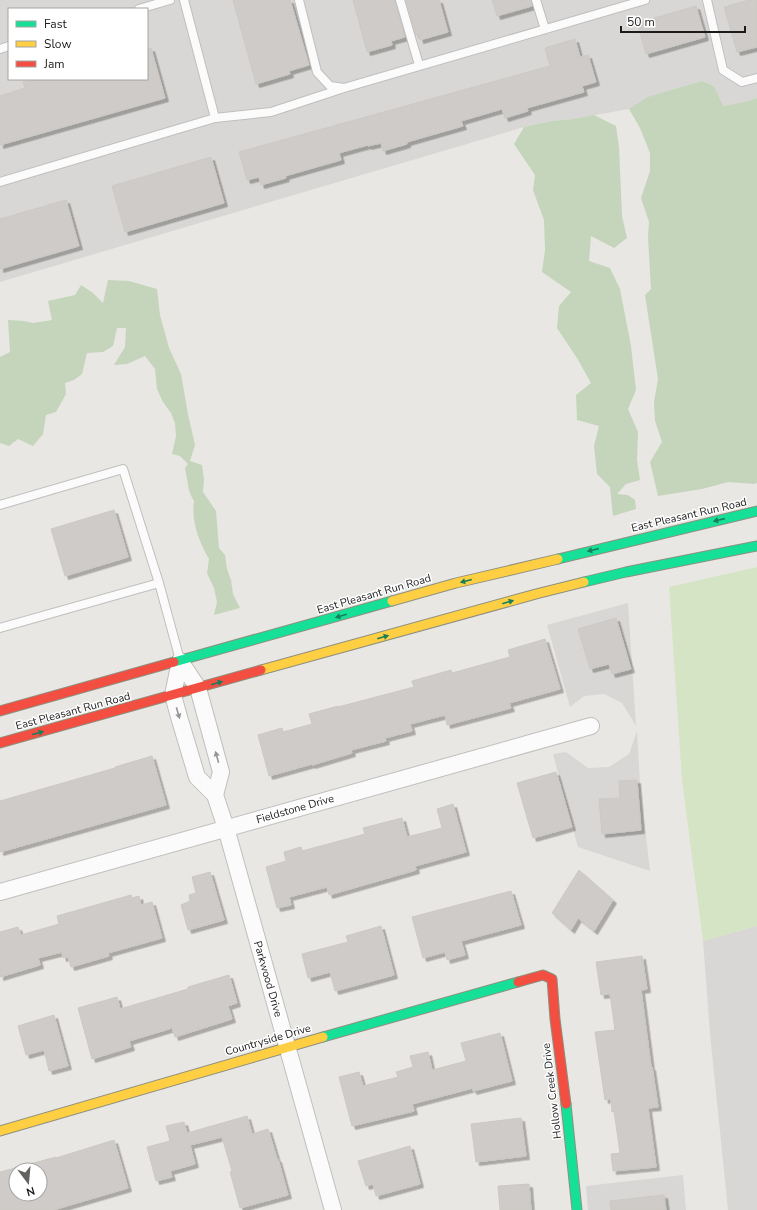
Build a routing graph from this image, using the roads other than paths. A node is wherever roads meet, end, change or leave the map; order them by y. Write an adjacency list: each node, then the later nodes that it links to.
1 (170, 0): 8 (lane)
2 (184, 0): 13 (lane)
3 (299, 0): 12 (lane)
4 (400, 0): 10 (lane)
5 (536, 0): 9 (lane)
6 (645, 0): 9 (lane)
7 (707, 0): 11 (lane)
8 (142, 8)
9 (545, 29): 10 (lane)
10 (419, 65): 12 (lane)
11 (757, 78)
12 (344, 88): 13 (lane)
13 (215, 118): 14 (lane)
14 (0, 182)
15 (0, 505): 18 (lane)
16 (757, 511): 20 (main road, East Pleasant Run Road, one-way to 20)
17 (757, 546): 21 (main road, East Pleasant Run Road, one-way to 17)
18 (158, 583): 19 (lane); 20 (lane)
19 (0, 628)
20 (180, 661): 21 (street); 22 (street, Parkwood Drive); 23 (main road, East Pleasant Run Road)
21 (198, 688): 22 (main road, East Pleasant Run Road); 26 (street, one-way to 21)
22 (173, 695): 25 (main road, East Pleasant Run Road, one-way to 22); 26 (street, Parkwood Drive, one-way to 26)
23 (0, 711)
24 (590, 726): 27 (street, Fieldstone Drive)
25 (0, 743)
26 (215, 795): 27 (street, Parkwood Drive)
27 (226, 828): 28 (street, Fieldstone Drive); 30 (street, Parkwood Drive)
28 (0, 892)
29 (543, 975): 30 (main road, Countryside Drive); 33 (main road, Hollow Creek Drive)
30 (288, 1047): 31 (main road, Countryside Drive); 32 (street, Parkwood Drive)
31 (0, 1131)
32 (333, 1210)
33 (577, 1210)

